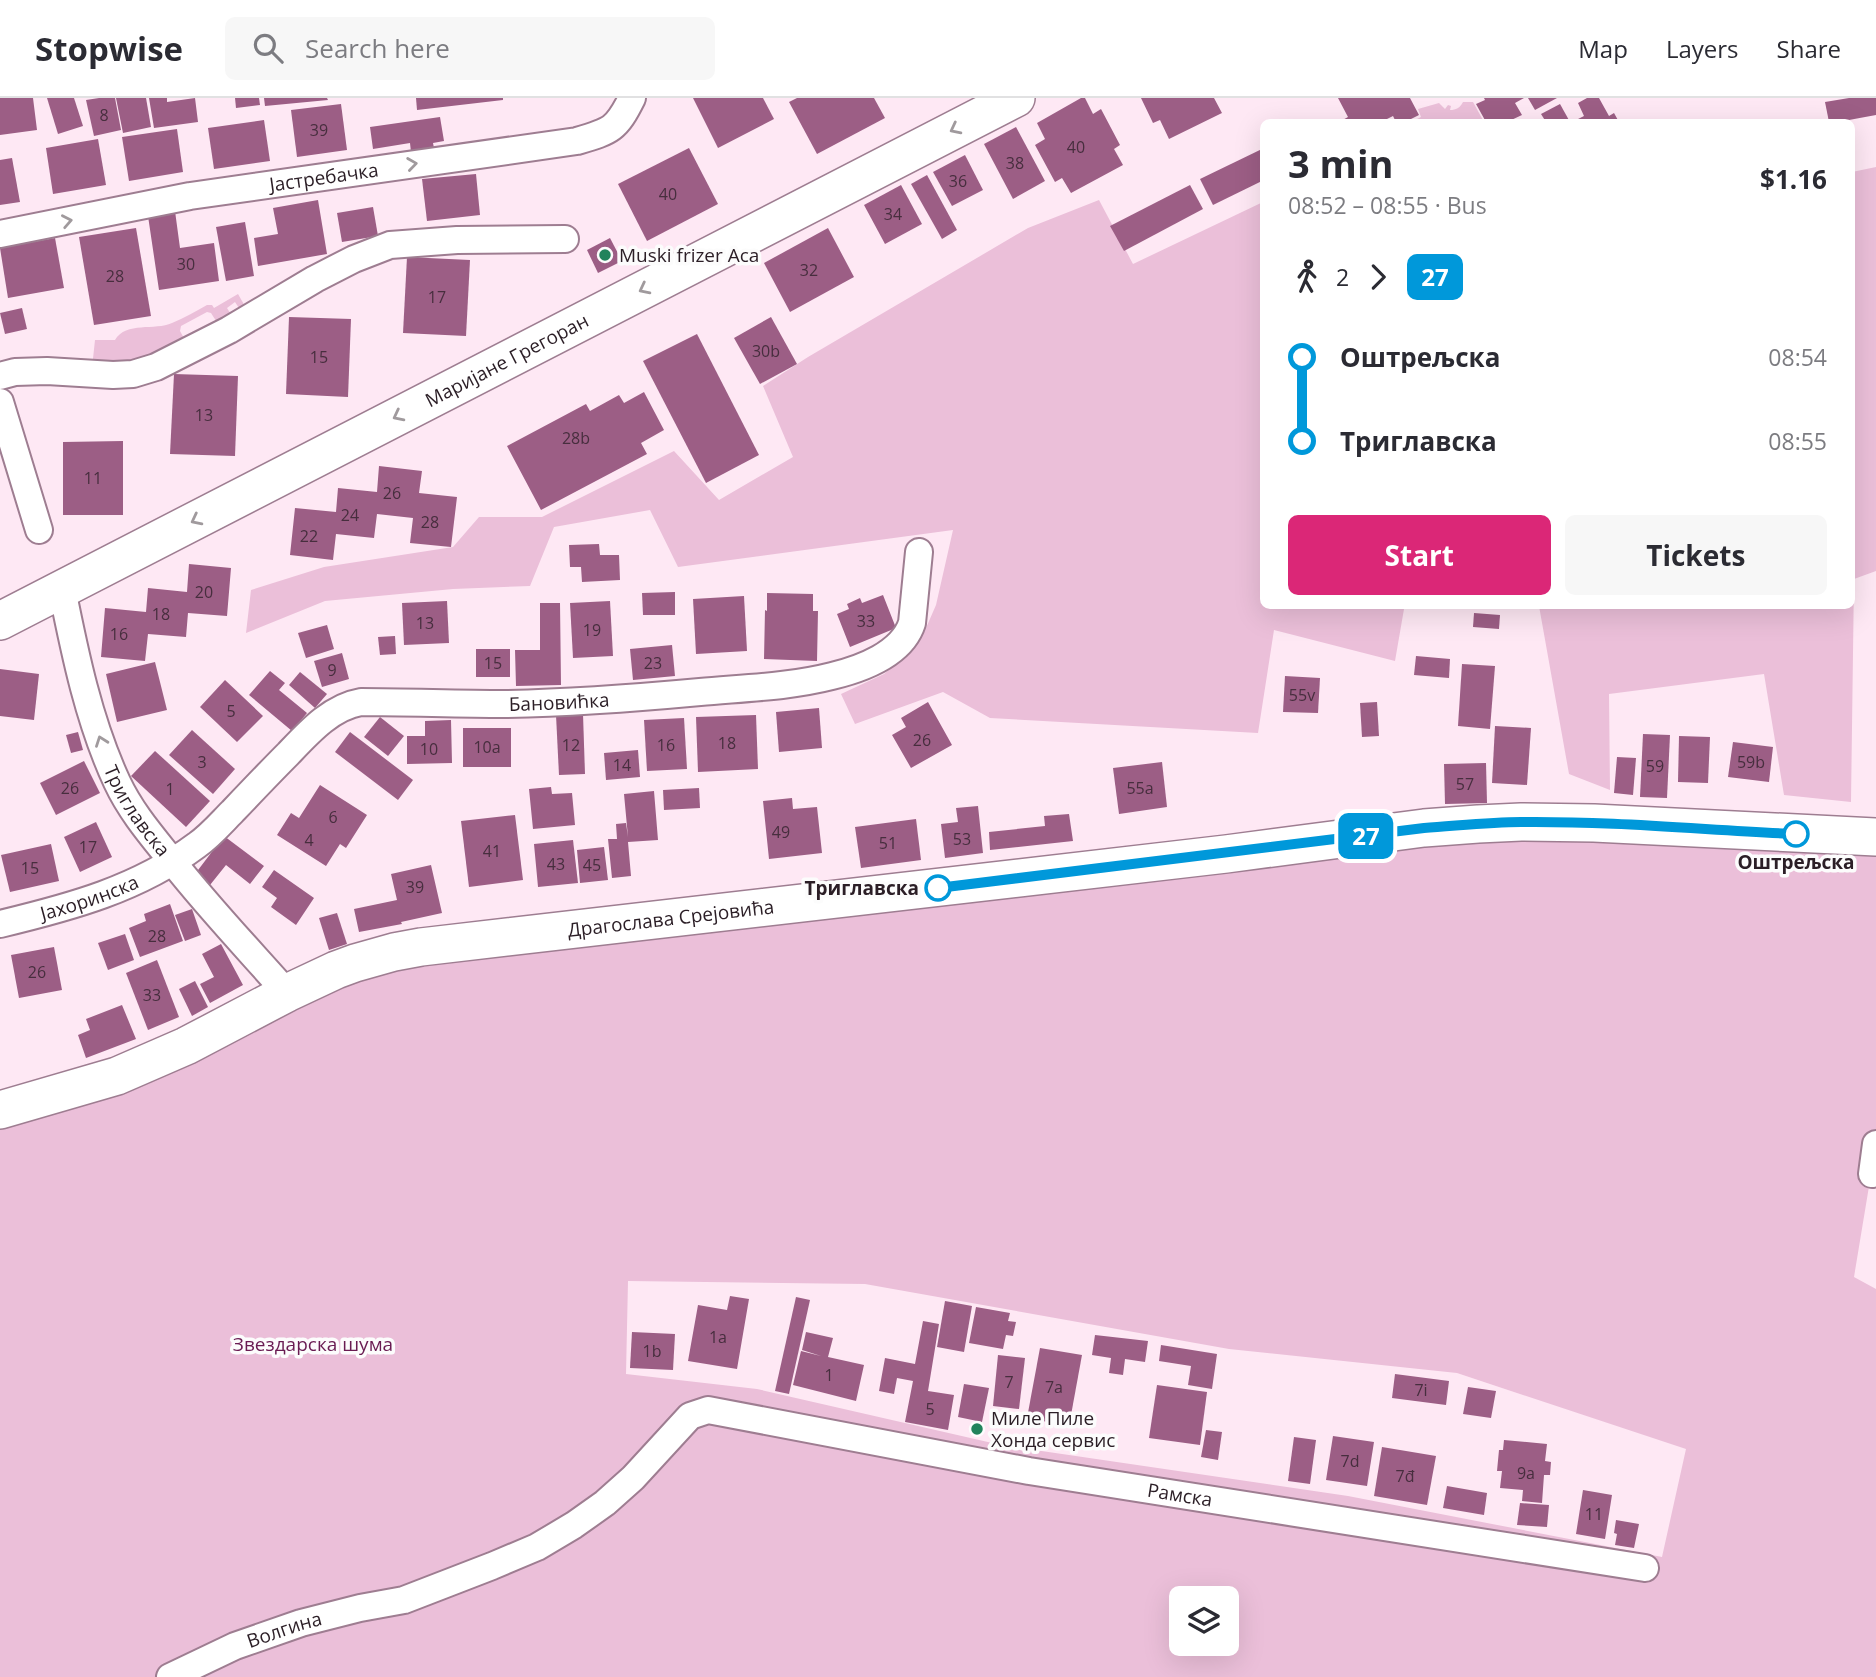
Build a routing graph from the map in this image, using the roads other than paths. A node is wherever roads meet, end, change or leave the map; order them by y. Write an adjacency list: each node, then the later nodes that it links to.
1 (632, 98): 3 (street, Јастребачка, one-way to 1)
2 (1016, 98): 9 (main road, Маријане Грегоран, one-way to 9)
3 (0, 234)
4 (565, 239): 5 (street)
5 (0, 376)
6 (0, 402): 7 (street)
7 (39, 530)
8 (919, 552): 12 (street, Бановићка)
9 (62, 589): 10 (main road, Маријане Грегоран); 12 (street, Триглавска, one-way to 9)
10 (0, 621)
11 (1876, 837): 14 (main road, Драгослава Срејовића)
12 (173, 862): 13 (street, Јахоринска); 14 (street, Триглавска)
13 (0, 924)
14 (287, 993): 15 (main road, Драгослава Срејовића)
15 (0, 1110)
16 (1876, 1144): 17 (street)
17 (1872, 1174)
18 (715, 1411): 19 (street, Рамска); 20 (street, Волгина)
19 (1645, 1568)
20 (170, 1677)

